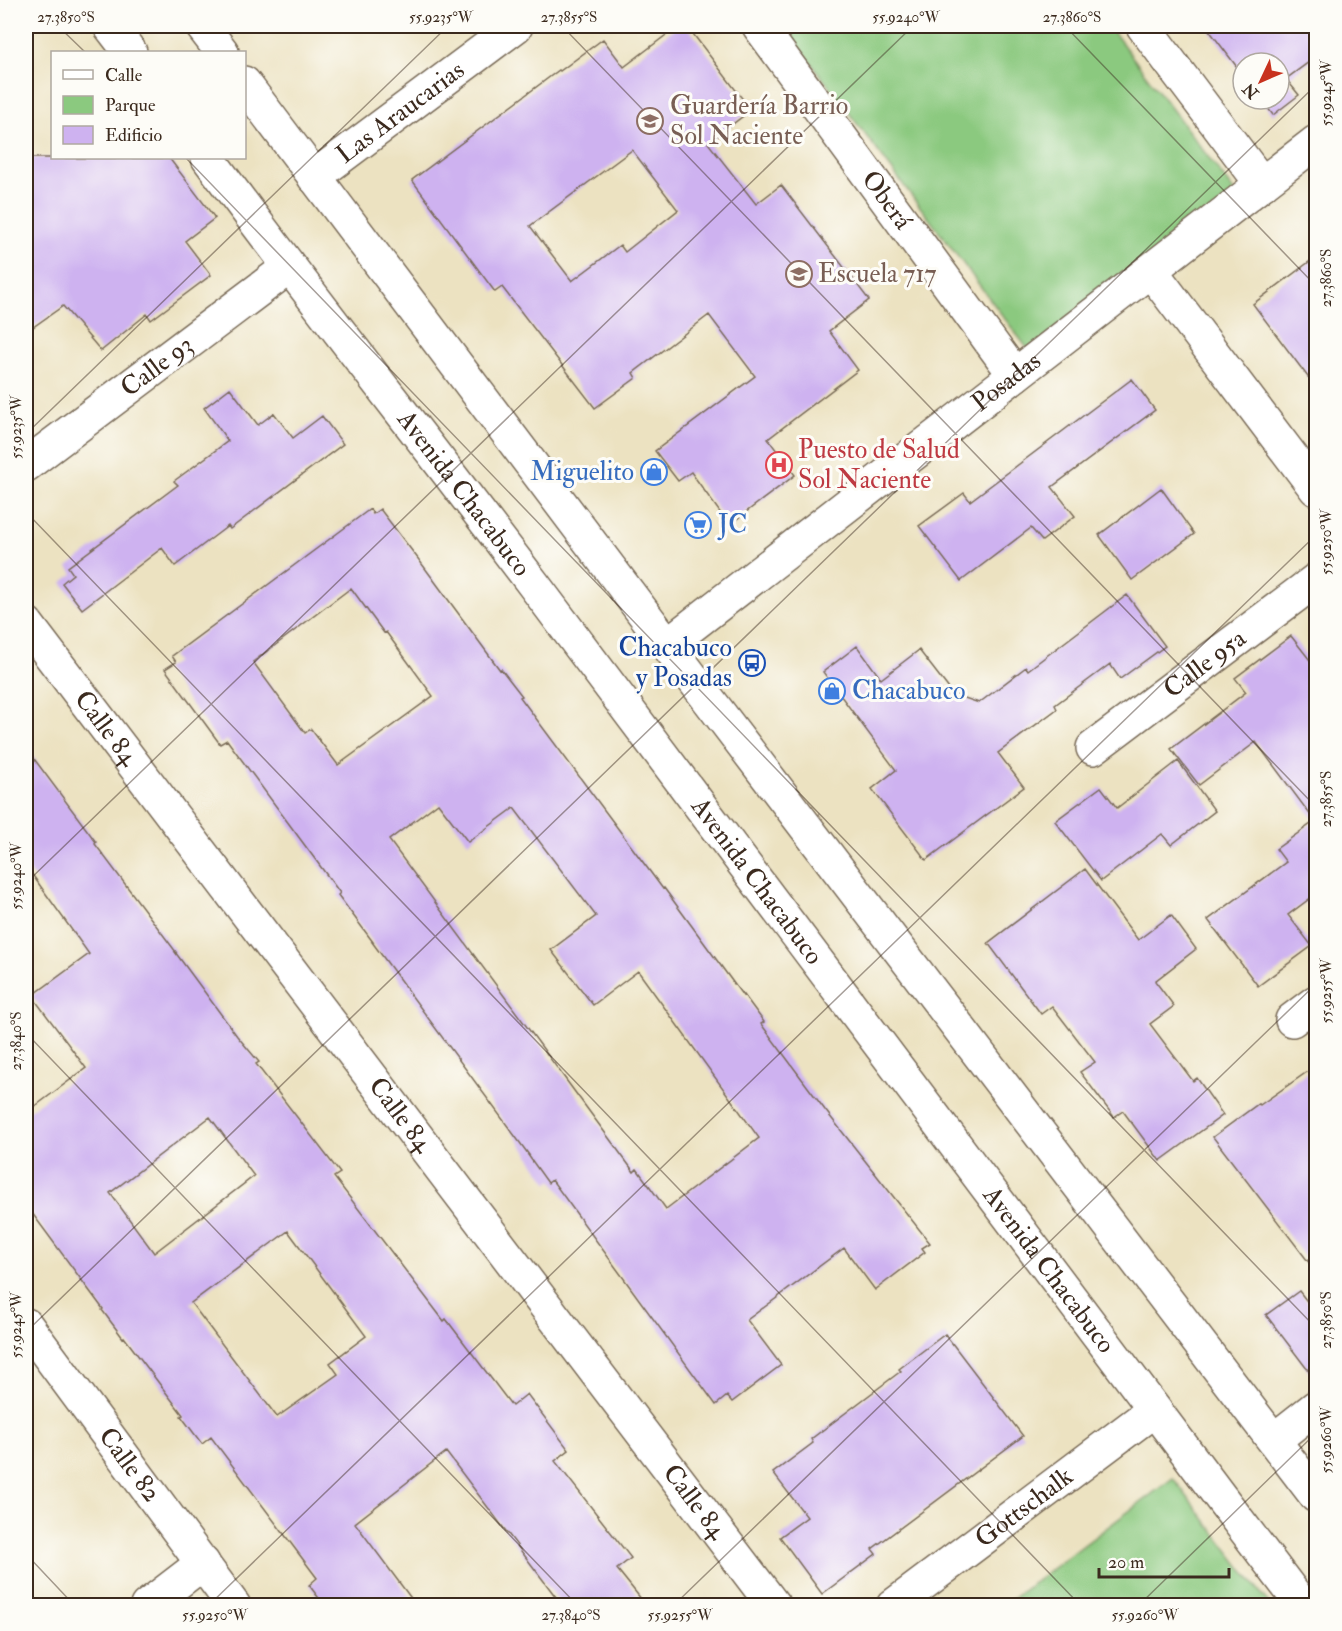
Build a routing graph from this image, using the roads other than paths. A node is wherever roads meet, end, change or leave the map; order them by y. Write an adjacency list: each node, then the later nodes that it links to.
1 (110, 26): 6 (street)
2 (202, 26): 7 (street)
3 (516, 26): 11 (street, Las Araucarias)
4 (759, 26): 15 (street, Oberá)
5 (1143, 26): 12 (street)
6 (129, 51)
7 (221, 51)
8 (246, 86): 11 (street)
9 (1317, 142): 12 (street, Posadas)
10 (209, 159): 13 (street, Avenida Chacabuco)
11 (314, 177): 20 (street)
12 (1262, 184): 14 (street, Posadas)
13 (289, 267): 16 (street, Calle 93); 24 (street, Avenida Chacabuco)
14 (1151, 271): 15 (street, Posadas); 17 (street)
15 (1015, 375): 20 (street, Posadas)
16 (26, 465)
17 (1317, 489)
18 (1317, 580): 21 (street, Calle 95a)
19 (26, 623): 30 (street, Calle 84)
20 (668, 644): 25 (street)
21 (1093, 748)
22 (26, 1325): 27 (street, Calle 82)
23 (1317, 1407): 25 (street)
24 (1154, 1410): 31 (street, Gottschalk); 32 (street, Avenida Chacabuco)
25 (1274, 1440): 26 (street)
26 (1317, 1496)
27 (203, 1563): 28 (street); 29 (street, Calle 82)
28 (147, 1605)
29 (234, 1605)
30 (774, 1605)
31 (893, 1605)
32 (1303, 1605)

